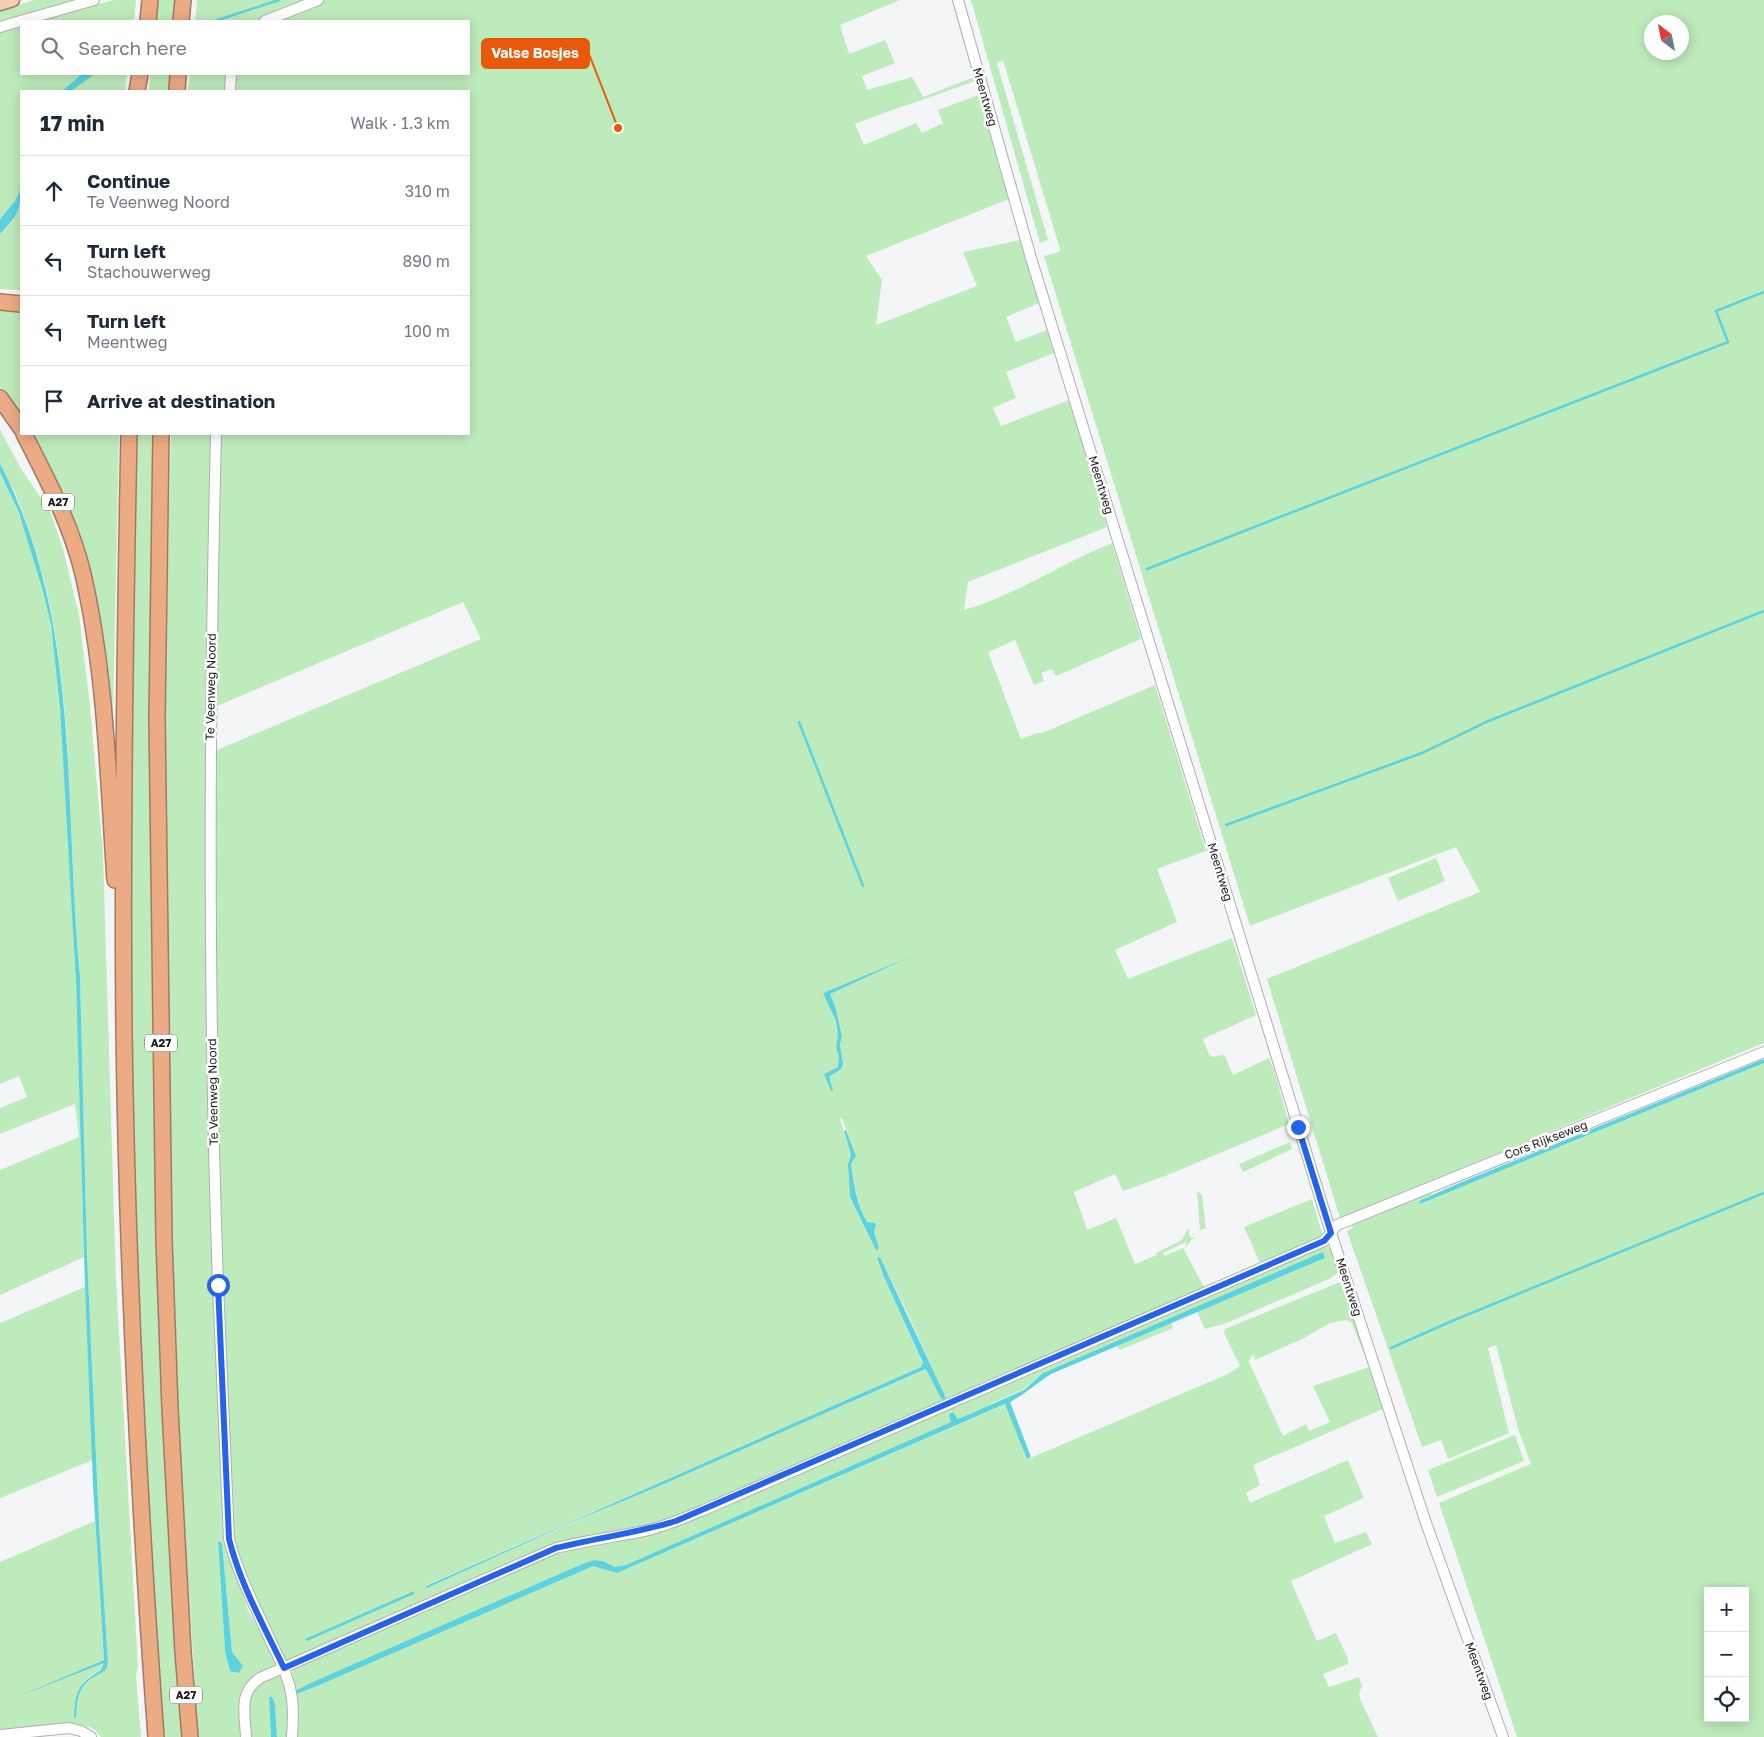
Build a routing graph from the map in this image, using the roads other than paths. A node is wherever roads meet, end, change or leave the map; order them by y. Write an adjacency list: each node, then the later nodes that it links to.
1 (13, 0): 7 (main road)
2 (94, 0): 8 (street)
3 (150, 0): 9 (highway)
4 (183, 0): 10 (highway)
5 (318, 0): 11 (street)
6 (958, 0): 32 (street, Meentweg)
7 (0, 4)
8 (24, 20)
9 (148, 20)
10 (181, 20)
11 (268, 20)
12 (20, 21): 13 (street)
13 (0, 27)
14 (140, 75): 18 (highway)
15 (145, 75): 19 (highway)
16 (178, 75): 20 (highway)
17 (231, 75): 21 (street)
18 (137, 90)
19 (144, 90)
20 (177, 90)
21 (230, 90)
22 (0, 302): 23 (highway)
23 (20, 304)
24 (0, 398): 25 (highway)
25 (20, 427)
26 (25, 435): 30 (highway, A27)
27 (129, 435): 30 (highway, A27)
28 (162, 435): 37 (highway, A27)
29 (216, 435): 33 (street, Te Veenweg Noord)
30 (124, 1032): 36 (highway, A27)
31 (1764, 1052): 32 (street, Cors Rijkseweg)
32 (1331, 1233): 33 (street, Cors Rijkseweg); 40 (street, Meentweg)
33 (284, 1668): 38 (street, Cors Rijkseweg); 39 (street, Te Veenweg Noord)
34 (0, 1735): 35 (street)
35 (91, 1737)
36 (156, 1737)
37 (190, 1737)
38 (246, 1737)
39 (292, 1737)
40 (1503, 1737)

